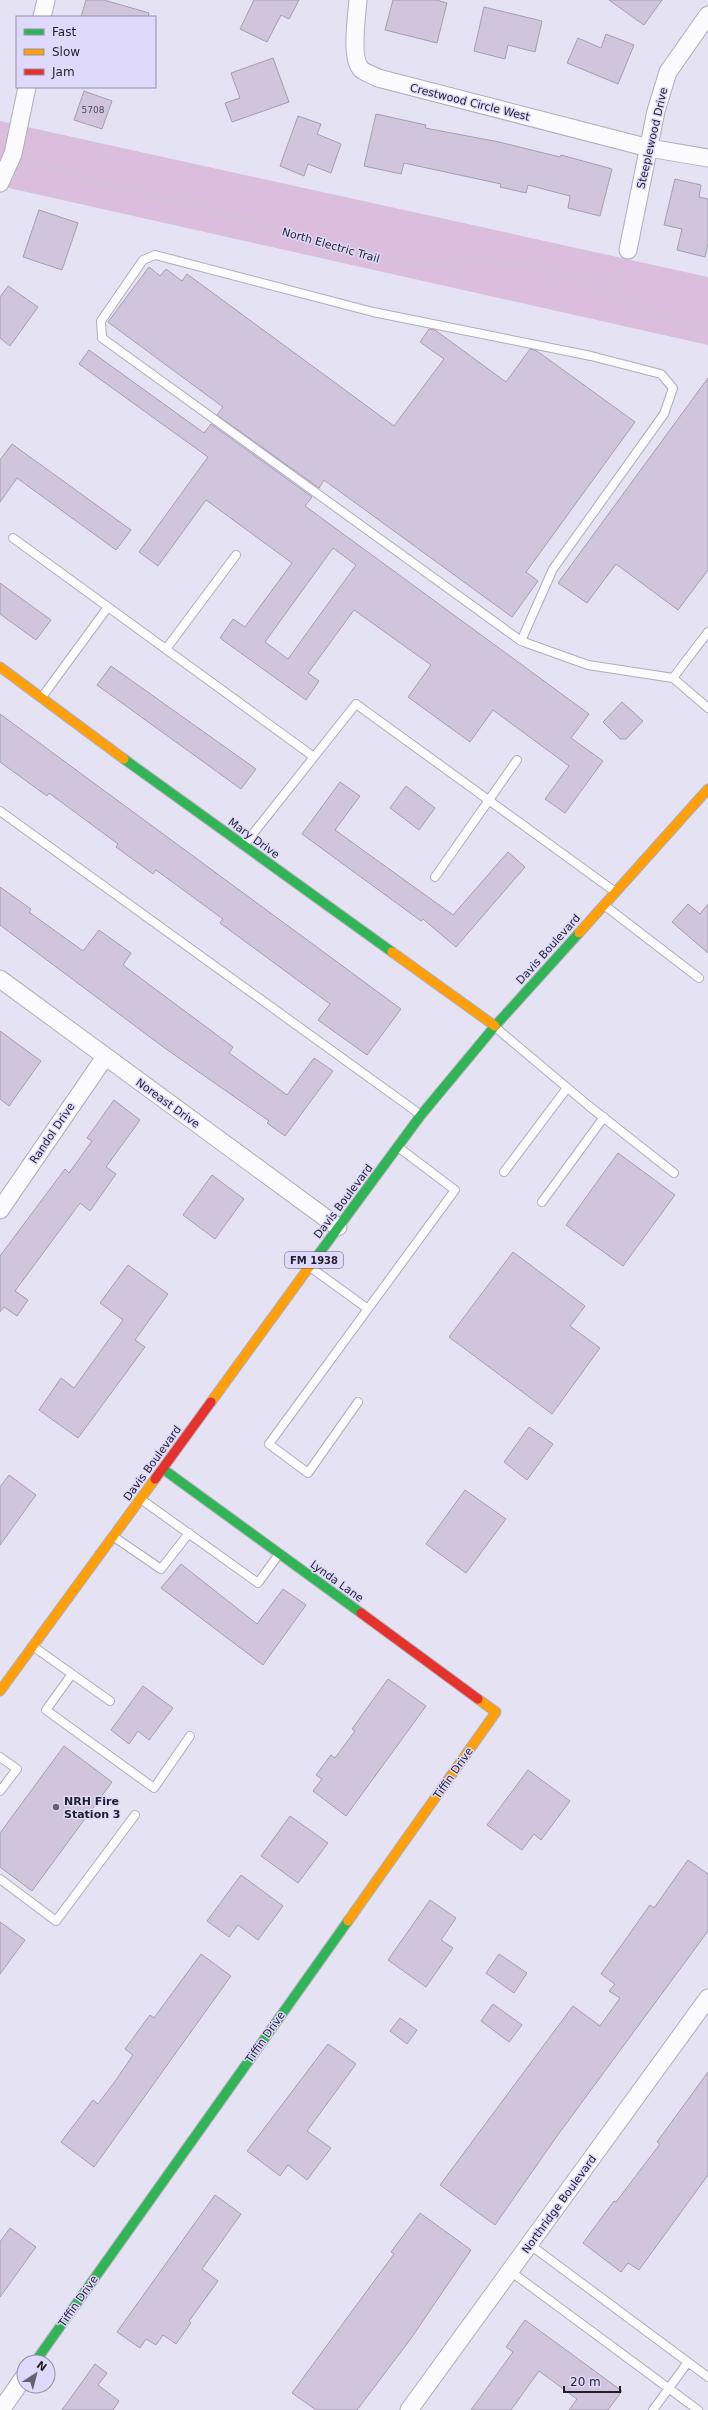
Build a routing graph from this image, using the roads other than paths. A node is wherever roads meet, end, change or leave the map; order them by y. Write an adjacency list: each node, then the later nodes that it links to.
1 (46, 0): 4 (street)
2 (358, 0): 6 (street, Crestwood Circle West)
3 (708, 15): 6 (street, Steeplewood Drive)
4 (42, 16)
5 (27, 88): 8 (street)
6 (649, 148): 7 (street, Crestwood Circle West); 9 (street, Steeplewood Drive)
7 (708, 158)
8 (0, 183)
9 (628, 250)
10 (13, 538): 12 (lane)
11 (236, 556): 15 (lane)
12 (108, 607): 15 (lane); 18 (lane)
13 (708, 632): 17 (lane)
14 (521, 641): 14 (lane); 17 (lane)
15 (166, 649): 20 (lane)
16 (0, 667): 18 (street, Mary Drive)
17 (674, 678): 19 (lane)
18 (42, 697): 25 (street, Mary Drive)
19 (708, 708)
20 (314, 757): 23 (lane); 25 (lane)
21 (517, 760): 23 (lane)
22 (708, 789): 27 (street, Davis Boulevard / FM 1938)
23 (489, 800): 26 (lane); 27 (lane)
24 (0, 811): 34 (lane)
25 (243, 846): 31 (street, Mary Drive)
26 (435, 876)
27 (615, 891): 28 (street, Davis Boulevard / FM 1938)
28 (604, 904): 29 (lane); 31 (street, Davis Boulevard / FM 1938)
29 (699, 978)
30 (0, 979): 32 (street, Noreast Drive)
31 (495, 1026): 33 (lane); 34 (street, Davis Boulevard / FM 1938)
32 (105, 1057): 40 (street, Randol Drive); 41 (street, Noreast Drive)
33 (567, 1088): 35 (lane); 37 (lane)
34 (421, 1115): 36 (street, Davis Boulevard / FM 1938)
35 (604, 1118): 38 (lane); 39 (lane)
36 (398, 1147): 41 (street, Davis Boulevard / FM 1938); 43 (lane)
37 (504, 1172)
38 (674, 1173)
39 (542, 1202)
40 (0, 1210)
41 (338, 1227): 42 (street, Davis Boulevard / FM 1938)
42 (310, 1266): 43 (lane); 45 (street, Davis Boulevard / FM 1938)
43 (368, 1309): 44 (lane)
44 (358, 1402)
45 (163, 1469): 46 (street, Davis Boulevard / FM 1938); 49 (street, Lynda Lane)
46 (141, 1500): 47 (lane); 48 (street, Davis Boulevard / FM 1938)
47 (188, 1534): 48 (lane); 49 (lane)
48 (114, 1537): 50 (street, Davis Boulevard / FM 1938)
49 (280, 1554): 54 (street, Lynda Lane)
50 (34, 1646): 51 (lane); 52 (street, Davis Boulevard / FM 1938)
51 (72, 1674): 53 (lane); 55 (lane)
52 (0, 1691)
53 (110, 1701)
54 (496, 1712): 63 (street, Tiffin Drive)
55 (190, 1736)
56 (0, 1757): 57 (lane)
57 (0, 1791)
58 (134, 1815): 59 (lane)
59 (0, 1878)
60 (708, 1998): 61 (street, Northridge Boulevard)
61 (529, 2244): 62 (street, Northridge Boulevard); 64 (lane)
62 (510, 2271): 67 (lane); 69 (street, Northridge Boulevard)
63 (41, 2354)
64 (688, 2362): 65 (lane); 67 (lane)
65 (708, 2377)
66 (16, 2388): 68 (street)
67 (669, 2388): 70 (lane); 71 (lane)
68 (1, 2410)
69 (409, 2410)
70 (653, 2410)
71 (698, 2410)

